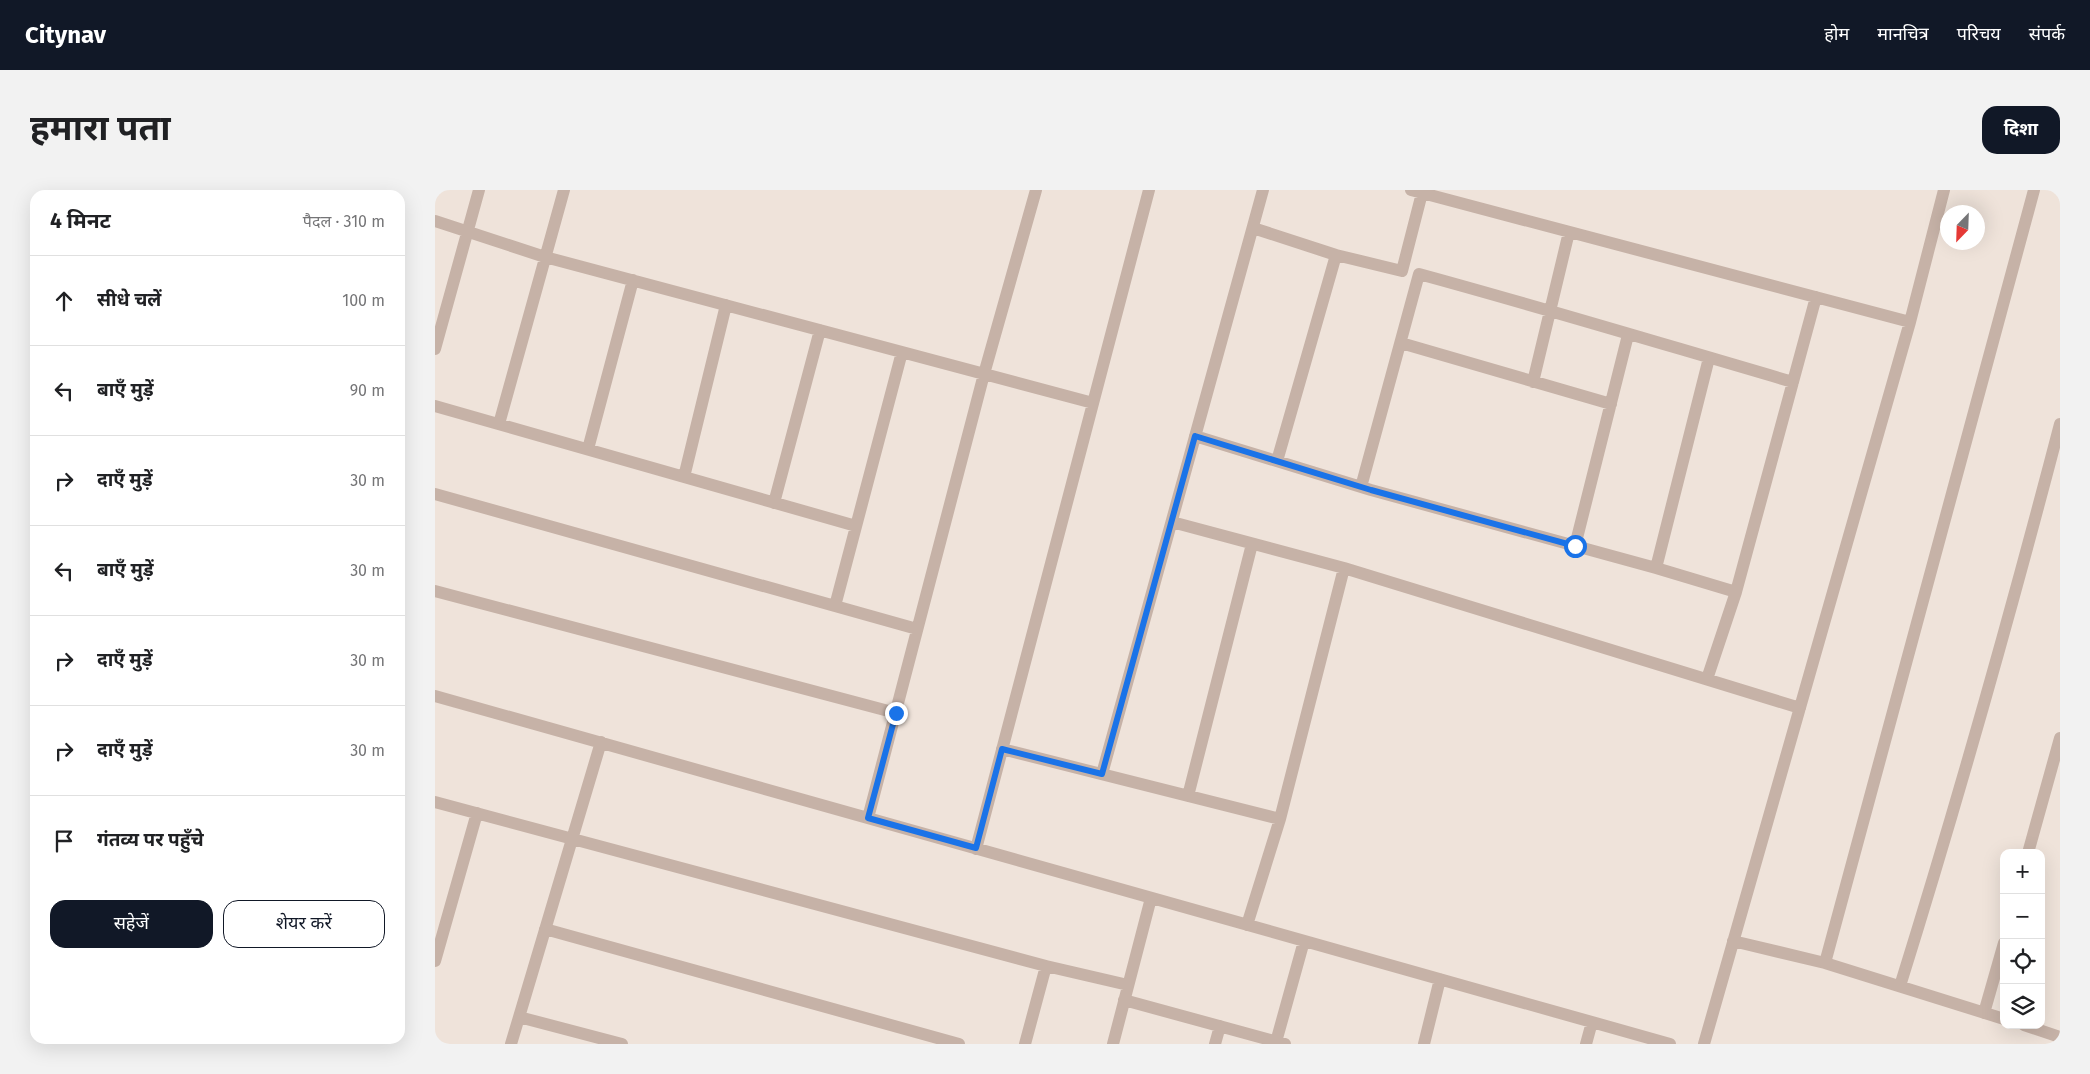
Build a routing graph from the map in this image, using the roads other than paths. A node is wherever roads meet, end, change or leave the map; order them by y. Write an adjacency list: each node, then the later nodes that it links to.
1 (479, 190): 12 (street)
2 (564, 190): 15 (street)
3 (1036, 190): 27 (street)
4 (1149, 190): 30 (street)
5 (1263, 190): 11 (street)
6 (1944, 190): 20 (street)
7 (2034, 190): 75 (street)
8 (1416, 192): 9 (street); 14 (street)
9 (1439, 194): 13 (street)
10 (435, 221): 12 (street)
11 (1253, 228): 14 (street); 35 (street)
12 (468, 230): 15 (street); 24 (street)
13 (1569, 232): 17 (street); 19 (street)
14 (1336, 255): 37 (street)
15 (545, 257): 16 (street); 33 (street)
16 (633, 280): 18 (street); 36 (street)
17 (1816, 298): 20 (street); 29 (street)
18 (726, 305): 21 (street); 38 (street)
19 (1550, 310): 22 (street); 23 (street); 28 (street)
20 (1910, 322): 54 (street)
21 (820, 330): 25 (street); 41 (street)
22 (1628, 335): 26 (street); 31 (street)
23 (1401, 343): 28 (street); 39 (street)
24 (435, 349)
25 (902, 352): 27 (street); 43 (street)
26 (1709, 358): 29 (street); 47 (street)
27 (984, 374): 30 (street); 51 (street)
28 (1533, 382): 31 (street)
29 (1793, 382): 49 (street)
30 (1093, 403): 58 (street)
31 (1611, 404): 45 (street)
32 (435, 406): 33 (street)
33 (499, 424): 36 (street)
34 (2060, 424): 79 (street)
35 (1195, 436): 37 (street); 42 (street)
36 (588, 449): 38 (street)
37 (1277, 461): 39 (street)
38 (684, 477): 41 (street)
39 (1361, 487): 45 (street)
40 (435, 494): 50 (street)
41 (774, 503): 43 (street)
42 (1172, 522): 44 (street); 59 (street)
43 (856, 526): 50 (street)
44 (1252, 544): 46 (street); 60 (street)
45 (1575, 546): 47 (street)
46 (1344, 568): 52 (street); 64 (street)
47 (1656, 568): 49 (street)
48 (435, 591): 55 (street)
49 (1736, 592): 52 (street)
50 (835, 606): 51 (street)
51 (917, 629): 55 (street)
52 (1707, 679): 54 (street)
53 (435, 696): 57 (street)
54 (1800, 708): 72 (street)
55 (896, 713): 63 (street)
56 (2060, 738): 67 (street)
57 (601, 742): 63 (street); 65 (street)
58 (1002, 749): 59 (street); 66 (street)
59 (1102, 774): 60 (street)
60 (1187, 796): 64 (street)
61 (435, 802): 62 (street)
62 (477, 813): 65 (street); 74 (street)
63 (868, 818): 66 (street)
64 (1281, 819): 69 (street)
65 (572, 838): 70 (street); 76 (street)
66 (976, 848): 68 (street)
67 (2030, 849)
68 (1151, 898): 69 (street); 78 (street)
69 (1247, 925): 71 (street)
70 (545, 929): 82 (street); 91 (street)
71 (1304, 941): 77 (street); 88 (street)
72 (1733, 941): 75 (street); 98 (street)
73 (2000, 957): 81 (street)
74 (435, 961)
75 (1825, 962): 79 (street)
76 (1046, 966): 78 (street); 92 (street)
77 (1440, 979): 84 (street); 95 (street)
78 (1128, 985): 80 (street)
79 (1900, 986): 81 (street)
80 (1124, 1000): 85 (street); 93 (street)
81 (1984, 1013): 83 (street)
82 (519, 1017): 89 (street); 90 (street)
83 (2000, 1018)
84 (1592, 1022): 96 (street); 97 (street)
85 (1220, 1026): 88 (street); 94 (street)
86 (2037, 1029): 87 (street)
87 (2060, 1036)
88 (1281, 1043)
89 (511, 1044)
90 (622, 1044)
91 (959, 1044)
92 (1025, 1044)
93 (1113, 1044)
94 (1215, 1044)
95 (1424, 1044)
96 (1586, 1044)
97 (1670, 1044)
98 (1704, 1044)

